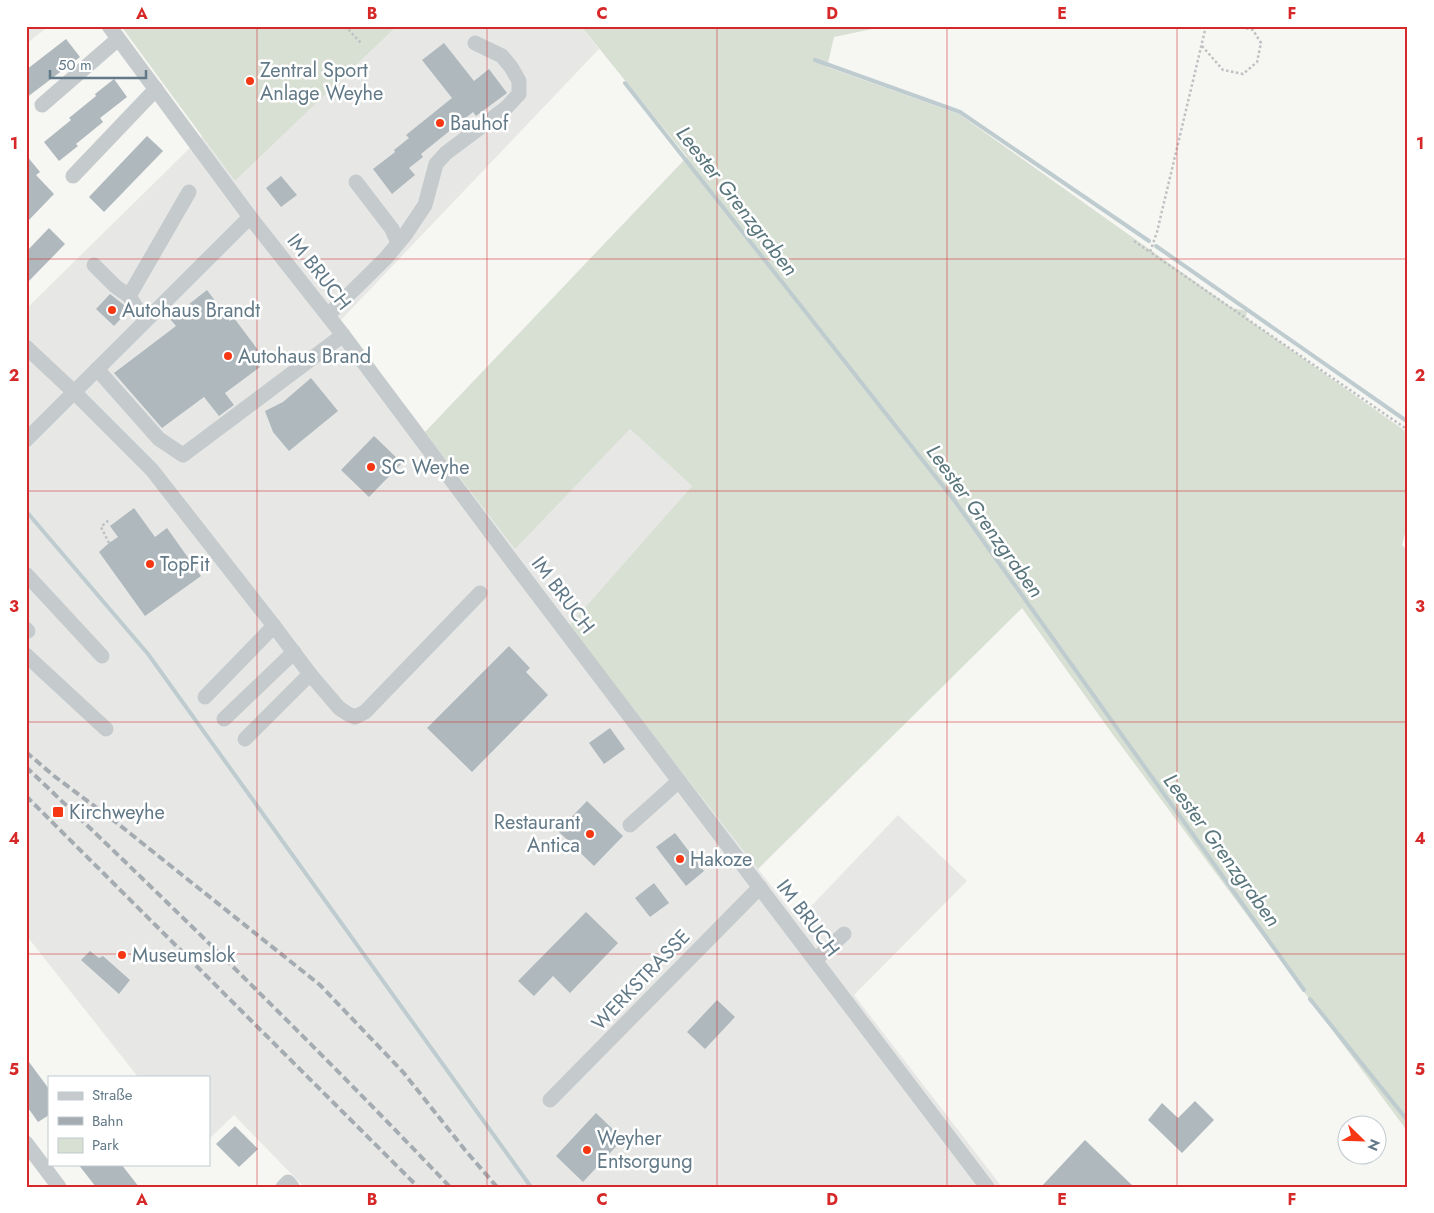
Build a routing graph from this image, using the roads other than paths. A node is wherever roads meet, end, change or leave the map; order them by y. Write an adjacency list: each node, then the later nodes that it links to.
1 (109, 26): 2 (street, IM BRUCH)
2 (118, 39): 4 (street, IM BRUCH); 5 (street)
3 (475, 43): 10 (street)
4 (156, 89): 6 (street); 9 (street, IM BRUCH)
5 (42, 105)
6 (72, 176)
7 (356, 182): 10 (street)
8 (189, 192): 12 (street)
9 (250, 217): 13 (street, IM BRUCH); 14 (street)
10 (398, 243): 13 (street)
11 (94, 265): 12 (street)
12 (129, 296): 14 (street)
13 (328, 315): 15 (street, IM BRUCH)
14 (145, 321): 17 (street)
15 (343, 335): 17 (street); 31 (street, IM BRUCH)
16 (26, 347): 18 (street)
17 (97, 368): 18 (street)
18 (74, 392): 19 (street); 22 (street)
19 (26, 440)
20 (26, 574): 25 (street)
21 (480, 593): 26 (street)
22 (274, 626): 23 (street); 27 (street)
23 (294, 652): 26 (street); 28 (street)
24 (26, 655): 29 (street)
25 (102, 656)
26 (310, 674): 30 (street)
27 (205, 697)
28 (224, 719)
29 (106, 729)
30 (245, 739)
31 (679, 781): 32 (street); 33 (street, IM BRUCH)
32 (630, 825)
33 (760, 887): 35 (street, IM BRUCH); 36 (street, WERKSTRASSE)
34 (844, 934): 35 (street)
35 (815, 960): 41 (street, IM BRUCH)
36 (550, 1100)
37 (26, 1143): 38 (street)
38 (59, 1187)
39 (283, 1187): 40 (street)
40 (292, 1187)
41 (987, 1187)

